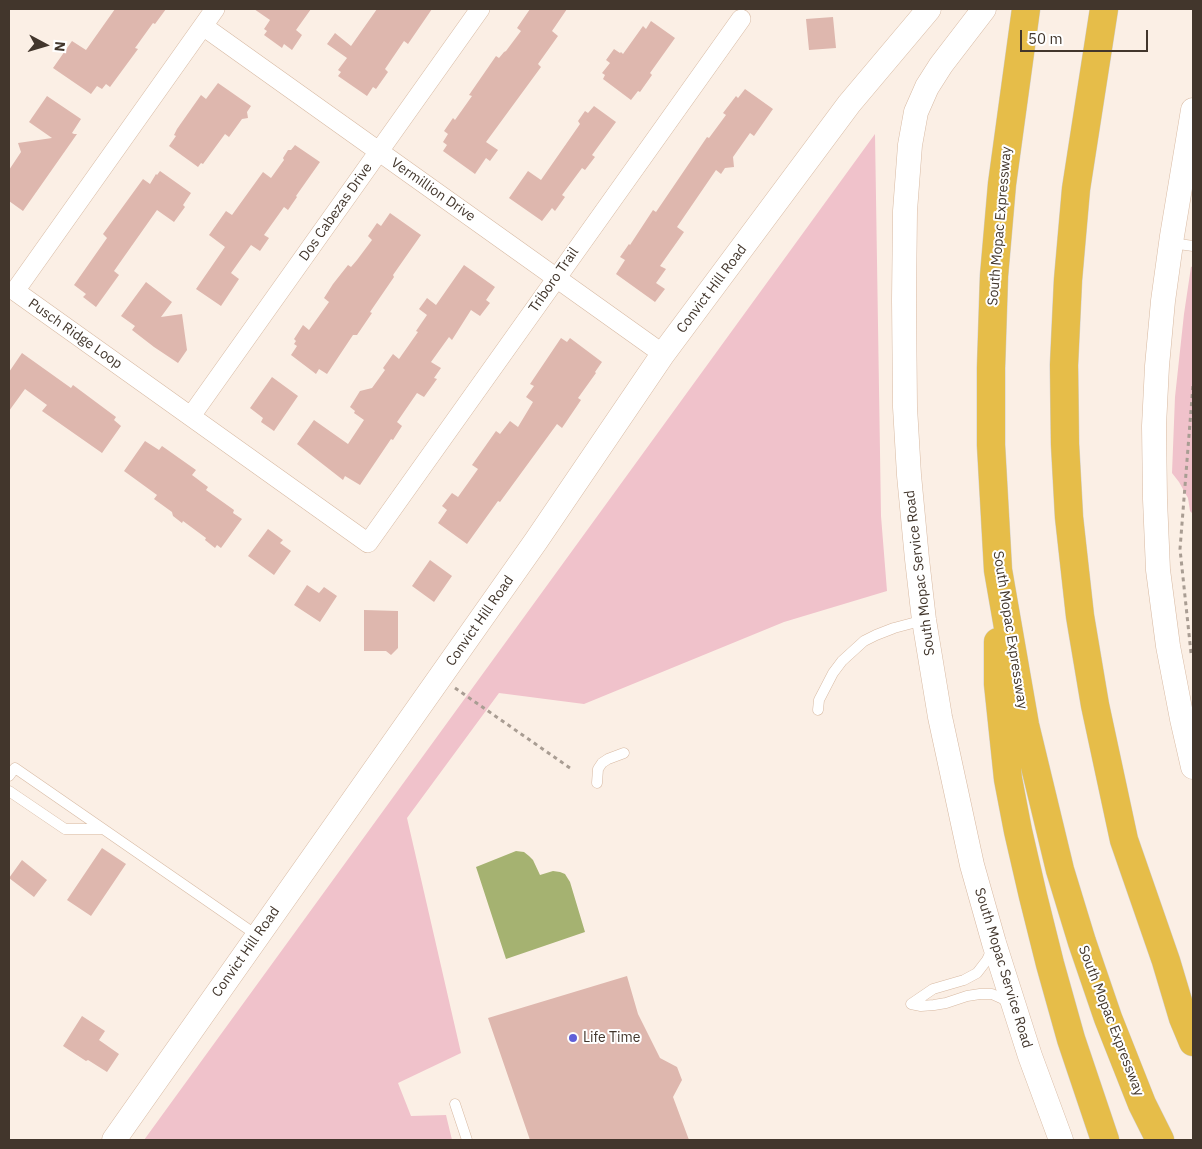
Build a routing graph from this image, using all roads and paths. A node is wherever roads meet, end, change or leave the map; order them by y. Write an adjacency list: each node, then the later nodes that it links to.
1 (215, 9): 9 (street, Pusch Ridge Loop)
2 (480, 9): 12 (street, Dos Cabezas Drive)
3 (908, 9): 10 (street, Convict Hill Road)
4 (929, 9): 10 (street, Convict Hill Road)
5 (984, 9): 20 (street, South Mopac Service Road)
6 (1026, 9): 19 (highway, South Mopac Expressway)
7 (1104, 9): 33 (highway)
8 (740, 19): 14 (street, Triboro Trail)
9 (204, 26): 12 (street, Vermillion Drive); 17 (street, Pusch Ridge Loop)
10 (849, 104): 15 (street, Convict Hill Road)
11 (1193, 110): 13 (street)
12 (379, 152): 14 (street, Vermillion Drive); 17 (street, Dos Cabezas Drive)
13 (1182, 244): 26 (street)
14 (556, 277): 15 (street, Vermillion Drive); 18 (street, Triboro Trail)
15 (663, 354): 31 (street, Convict Hill Road)
16 (1193, 385): 21 (path)
17 (191, 416): 18 (street, Pusch Ridge Loop)
18 (368, 543)
19 (998, 570): 41 (highway); 42 (highway, South Mopac Expressway)
20 (924, 620): 23 (lane); 32 (street, South Mopac Service Road)
21 (1192, 660)
22 (453, 686): 25 (path)
23 (818, 710)
24 (624, 753): 28 (lane)
25 (570, 768)
26 (1193, 768)
27 (9, 776): 30 (lane)
28 (597, 784)
29 (9, 791): 30 (lane)
30 (103, 829): 31 (lane)
31 (258, 936): 38 (street, Convict Hill Road)
32 (994, 943): 35 (street, South Mopac Service Road); 35 (lane)
33 (1166, 962): 34 (highway); 36 (highway)
34 (1193, 1006)
35 (1014, 1009): 40 (street, South Mopac Service Road)
36 (1193, 1042)
37 (455, 1104): 39 (lane)
38 (114, 1140)
39 (467, 1140)
40 (1061, 1140)
41 (1105, 1140)
42 (1160, 1140)

